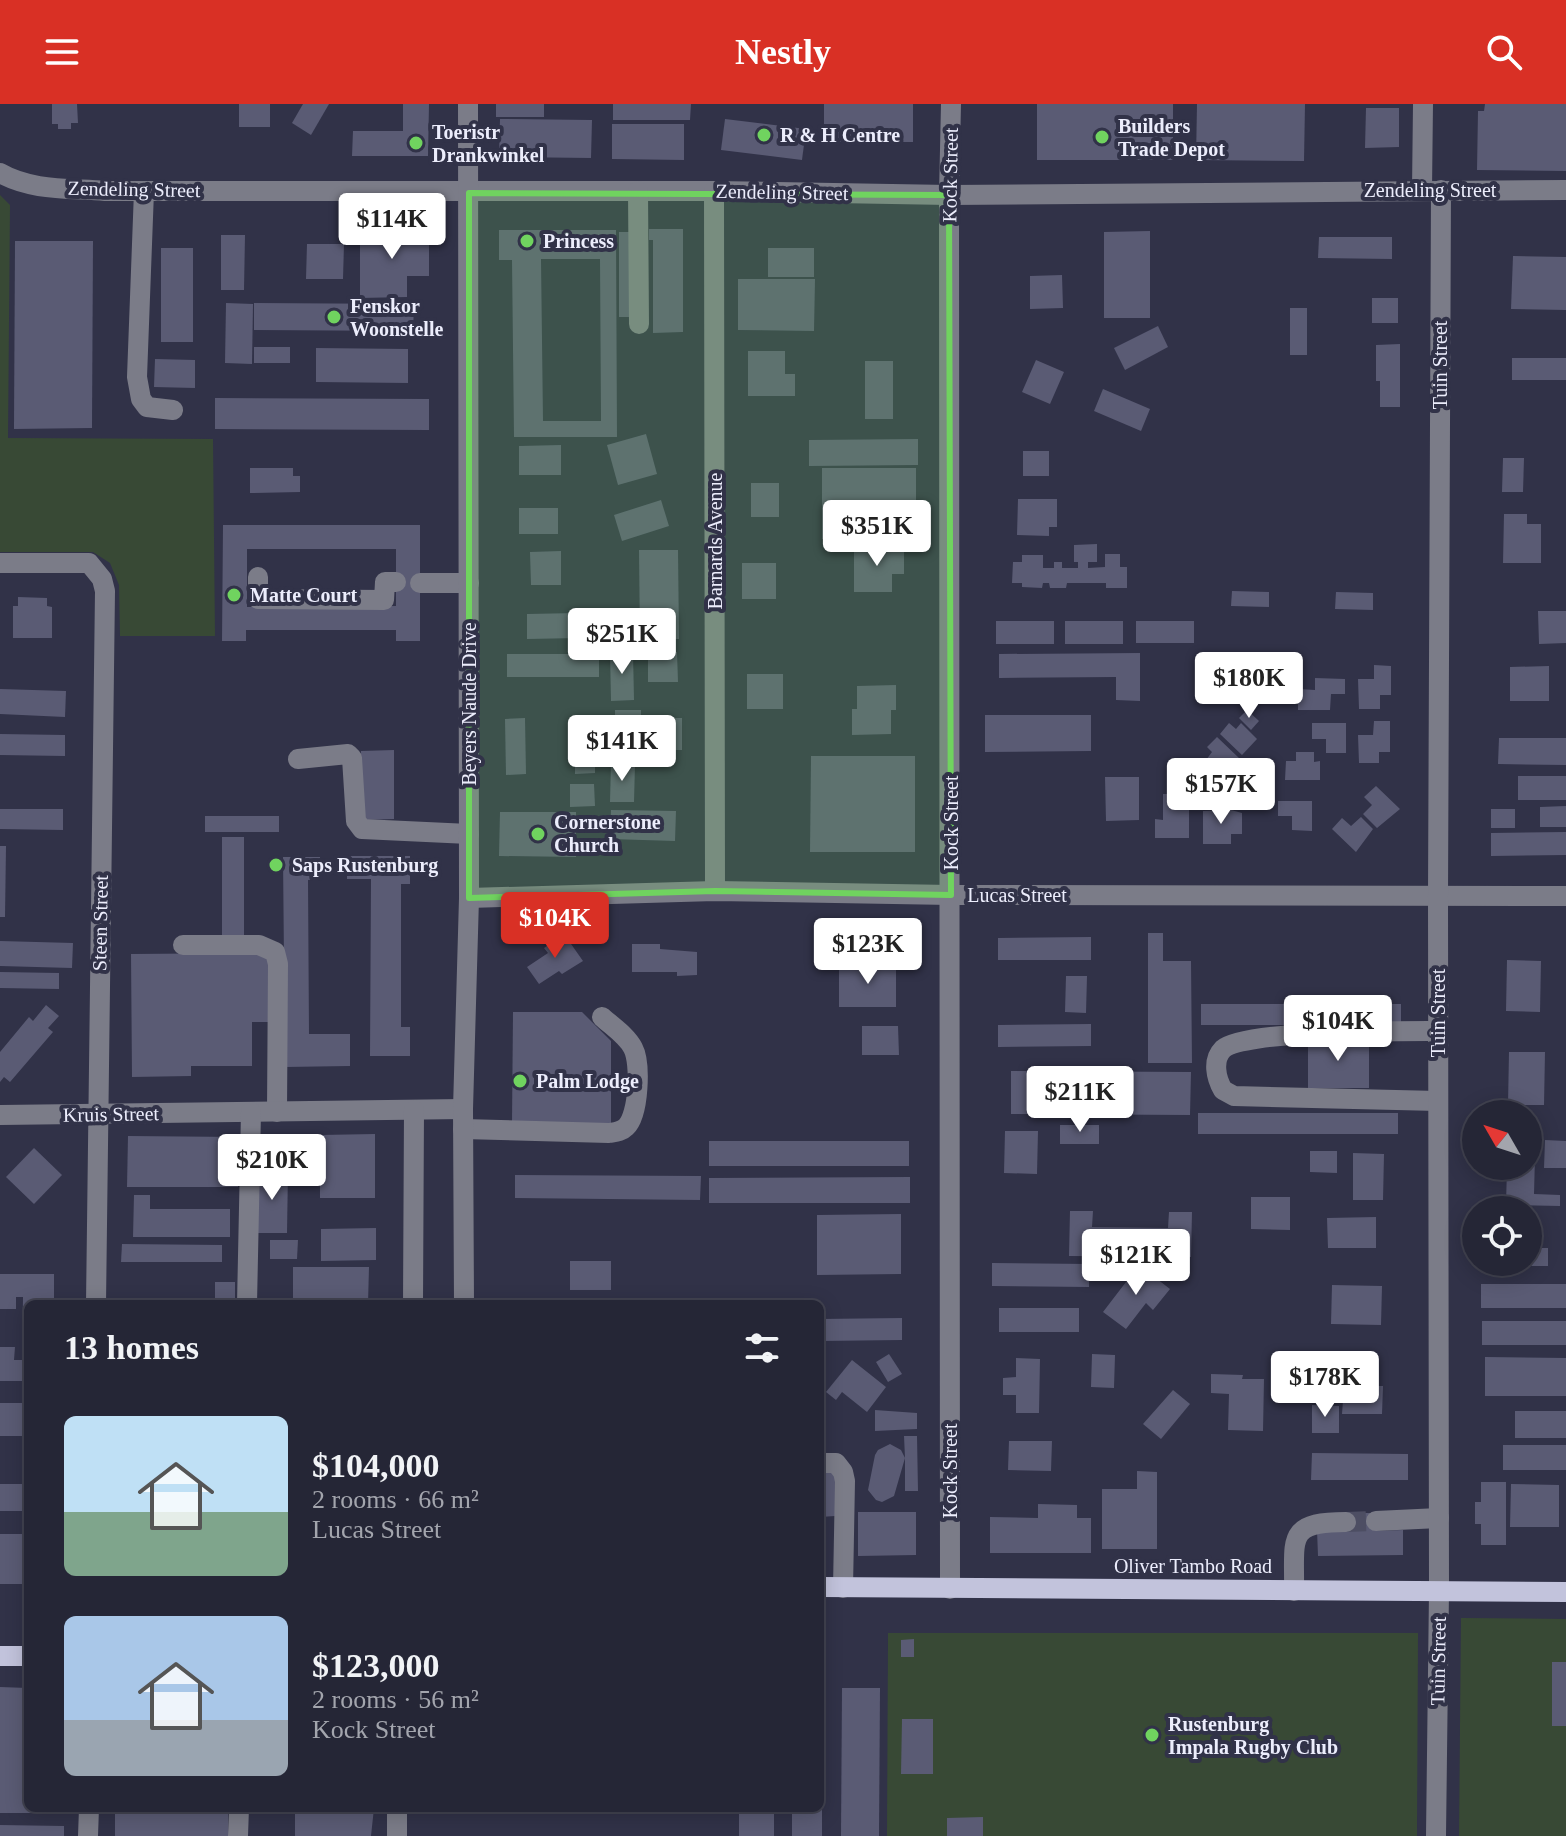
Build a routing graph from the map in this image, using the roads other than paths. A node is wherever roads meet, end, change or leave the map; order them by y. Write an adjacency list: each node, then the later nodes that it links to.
1 (468, 104): 10 (street, Beyers Naude Drive)
2 (951, 104): 11 (street, Kock Street)
3 (1423, 104): 5 (street, Tuin Street)
4 (0, 173): 7 (street, Zendeling Street)
5 (1431, 190): 6 (street, Zendeling Street); 11 (street, Zendeling Street); 24 (street, Tuin Street)
6 (1566, 190)
7 (144, 191): 10 (street, Zendeling Street); 13 (street)
8 (638, 191): 9 (street, Zendeling Street); 10 (street, Zendeling Street); 12 (street)
9 (714, 191): 11 (street, Zendeling Street); 21 (street, Barnards Avenue)
10 (469, 193): 18 (street, Beyers Naude Drive)
11 (949, 195): 22 (street, Kock Street)
12 (639, 324)
13 (173, 410)
14 (0, 563): 34 (street, Steen Street)
15 (258, 577): 16 (street)
16 (396, 582)
17 (420, 583): 18 (street)
18 (469, 583): 20 (street, Beyers Naude Drive)
19 (298, 759): 20 (street)
20 (469, 834): 25 (street, Beyers Naude Drive)
21 (715, 891): 22 (street, Lucas Street); 25 (street, Lucas Street)
22 (951, 895): 24 (street, Lucas Street); 46 (street, Kock Street)
23 (1566, 896): 24 (street, Lucas Street)
24 (1438, 897): 28 (street, Tuin Street)
25 (469, 898): 35 (street, Beyers Naude Drive)
26 (183, 945): 32 (street)
27 (602, 1017): 35 (street, Kruis Street)
28 (1438, 1031): 29 (street, Tuin Street); 29 (street)
29 (1438, 1101): 41 (street, Tuin Street)
30 (414, 1110): 32 (street, Kruis Street); 35 (street, Kruis Street); 38 (street)
31 (251, 1112): 32 (street, Kruis Street); 34 (street, Kruis Street); 37 (street)
32 (277, 1112)
33 (0, 1115): 34 (street, Kruis Street)
34 (98, 1115): 36 (street, Steen Street)
35 (463, 1119): 39 (street, Beyers Naude Drive)
36 (96, 1300)
37 (247, 1300)
38 (413, 1300)
39 (464, 1300)
40 (824, 1463): 45 (street)
41 (1439, 1518): 42 (street); 48 (street, Tuin Street)
42 (1376, 1521)
43 (1346, 1522): 47 (street)
44 (824, 1587): 45 (main road, Oliver Tambo Road)
45 (843, 1588): 46 (main road, Oliver Tambo Road)
46 (950, 1589): 47 (main road, Oliver Tambo Road)
47 (1294, 1591): 48 (main road, Oliver Tambo Road)
48 (1439, 1591): 49 (main road, Oliver Tambo Road); 58 (street, Tuin Street)
49 (1566, 1592)
50 (0, 1656): 51 (main road)
51 (24, 1656)
52 (89, 1812): 55 (street)
53 (239, 1812): 56 (street)
54 (397, 1812): 57 (street)
55 (88, 1836)
56 (238, 1836)
57 (397, 1836)
58 (1436, 1836)

